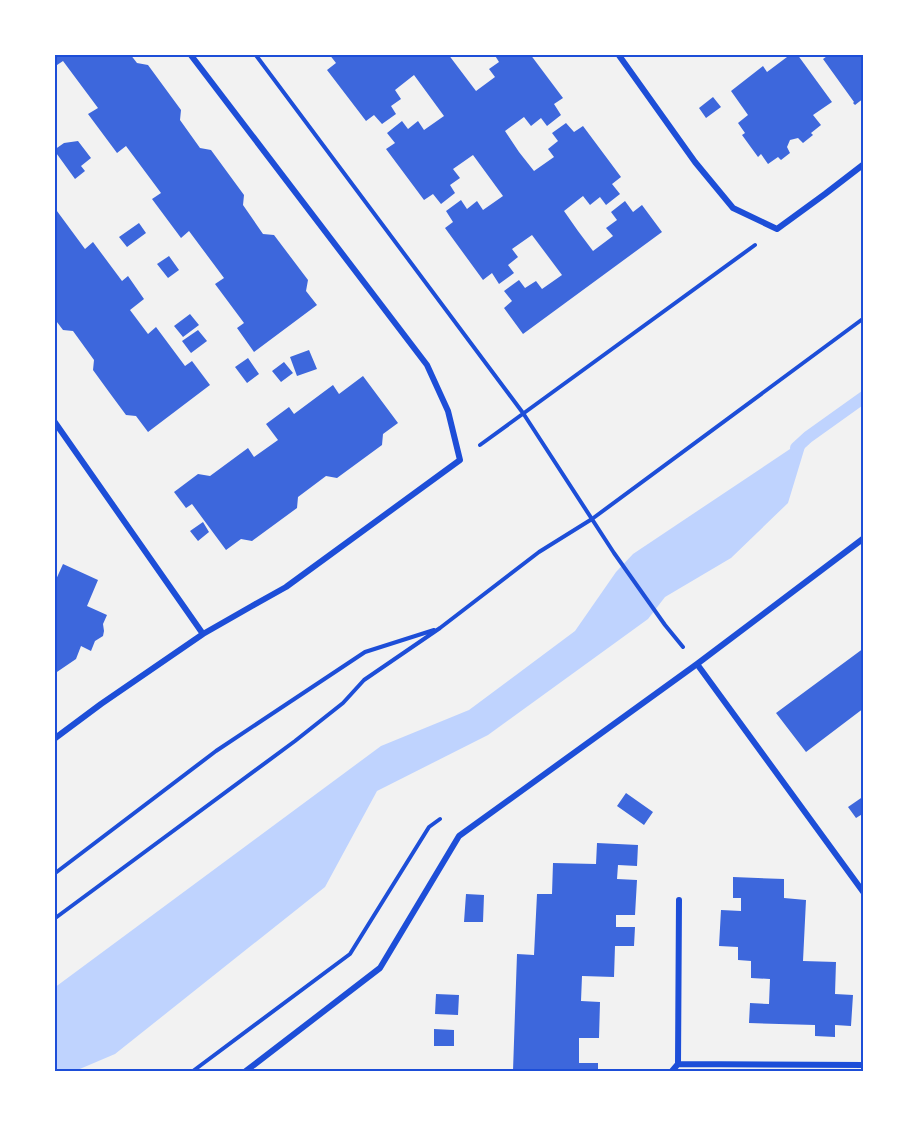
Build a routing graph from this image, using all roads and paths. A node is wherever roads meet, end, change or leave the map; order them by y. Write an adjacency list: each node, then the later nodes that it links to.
1 (190, 54): 9 (street)
2 (255, 54): 7 (path)
3 (618, 54): 5 (street)
4 (864, 164): 5 (street)
5 (777, 229): 7 (path)
6 (864, 318): 10 (path)
7 (522, 413): 9 (path); 10 (path)
8 (54, 421): 14 (street)
9 (460, 460): 14 (street)
10 (592, 519): 12 (path); 13 (path)
11 (864, 538): 15 (street)
12 (665, 625)
13 (440, 628): 17 (path); 21 (path)
14 (203, 634): 16 (street)
15 (697, 664): 18 (street); 24 (street)
16 (54, 739)
17 (54, 874)
18 (861, 883): 19 (street)
19 (864, 893)
20 (679, 900): 22 (street)
21 (54, 919)
22 (678, 1064): 23 (street); 25 (street)
23 (864, 1065)
24 (246, 1071)
25 (672, 1071)

